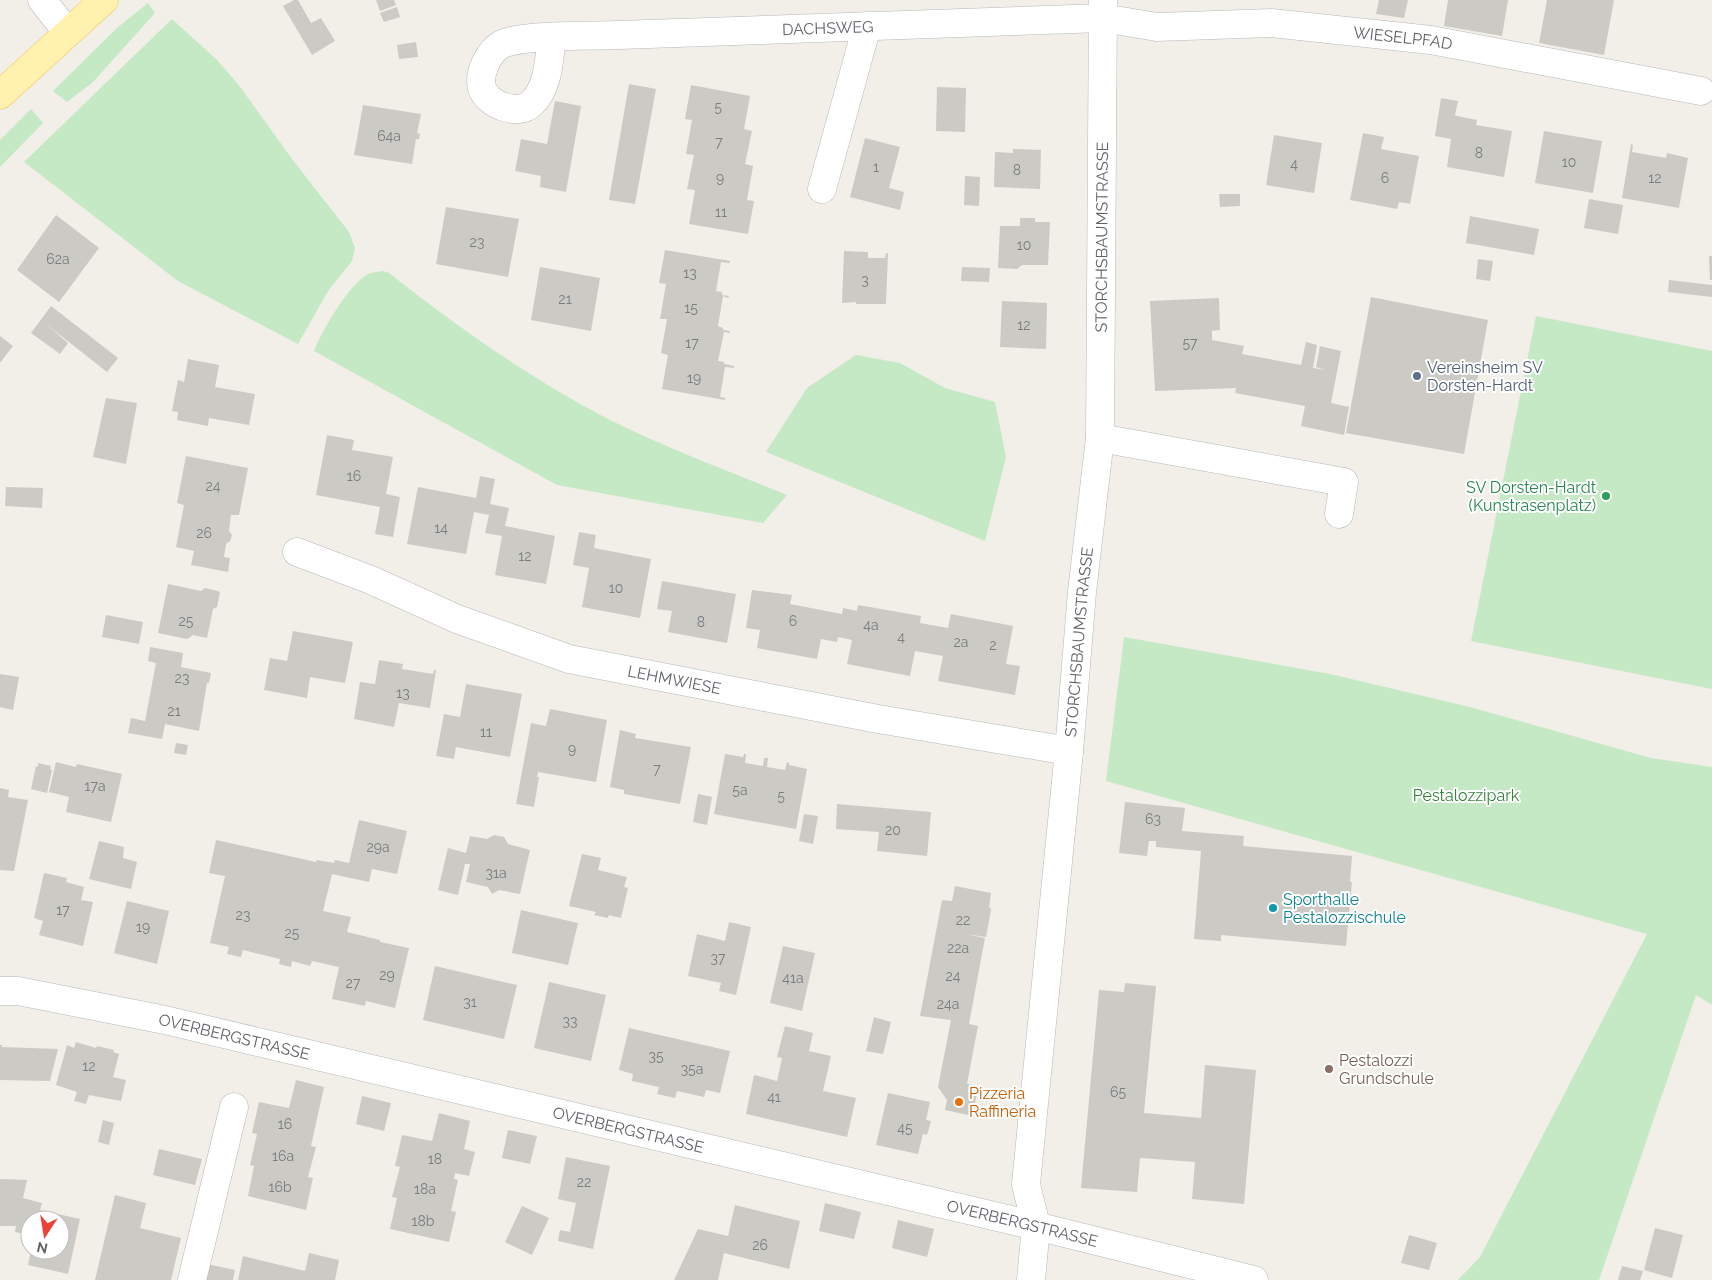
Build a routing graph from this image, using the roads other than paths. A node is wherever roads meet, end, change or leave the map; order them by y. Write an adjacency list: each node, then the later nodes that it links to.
1 (42, 0): 5 (street)
2 (104, 0): 5 (main road)
3 (1103, 9): 4 (street, DACHSWEG); 7 (street, WIESELPFAD); 10 (street, STORCHSBAUMSTRASSE)
4 (867, 26): 6 (street, DACHSWEG); 9 (street)
5 (67, 32): 8 (main road)
6 (552, 38)
7 (1701, 92)
8 (0, 95)
9 (822, 189)
10 (1100, 438): 11 (street); 13 (street, STORCHSBAUMSTRASSE)
11 (1339, 514)
12 (297, 552): 13 (street, LEHMWIESE)
13 (1069, 751): 16 (street, STORCHSBAUMSTRASSE)
14 (0, 991): 16 (street, OVERBERGSTRASSE)
15 (234, 1107): 17 (street)
16 (1036, 1226): 18 (street, STORCHSBAUMSTRASSE); 19 (street, OVERBERGSTRASSE)
17 (192, 1280)
18 (1031, 1280)
19 (1254, 1280)

